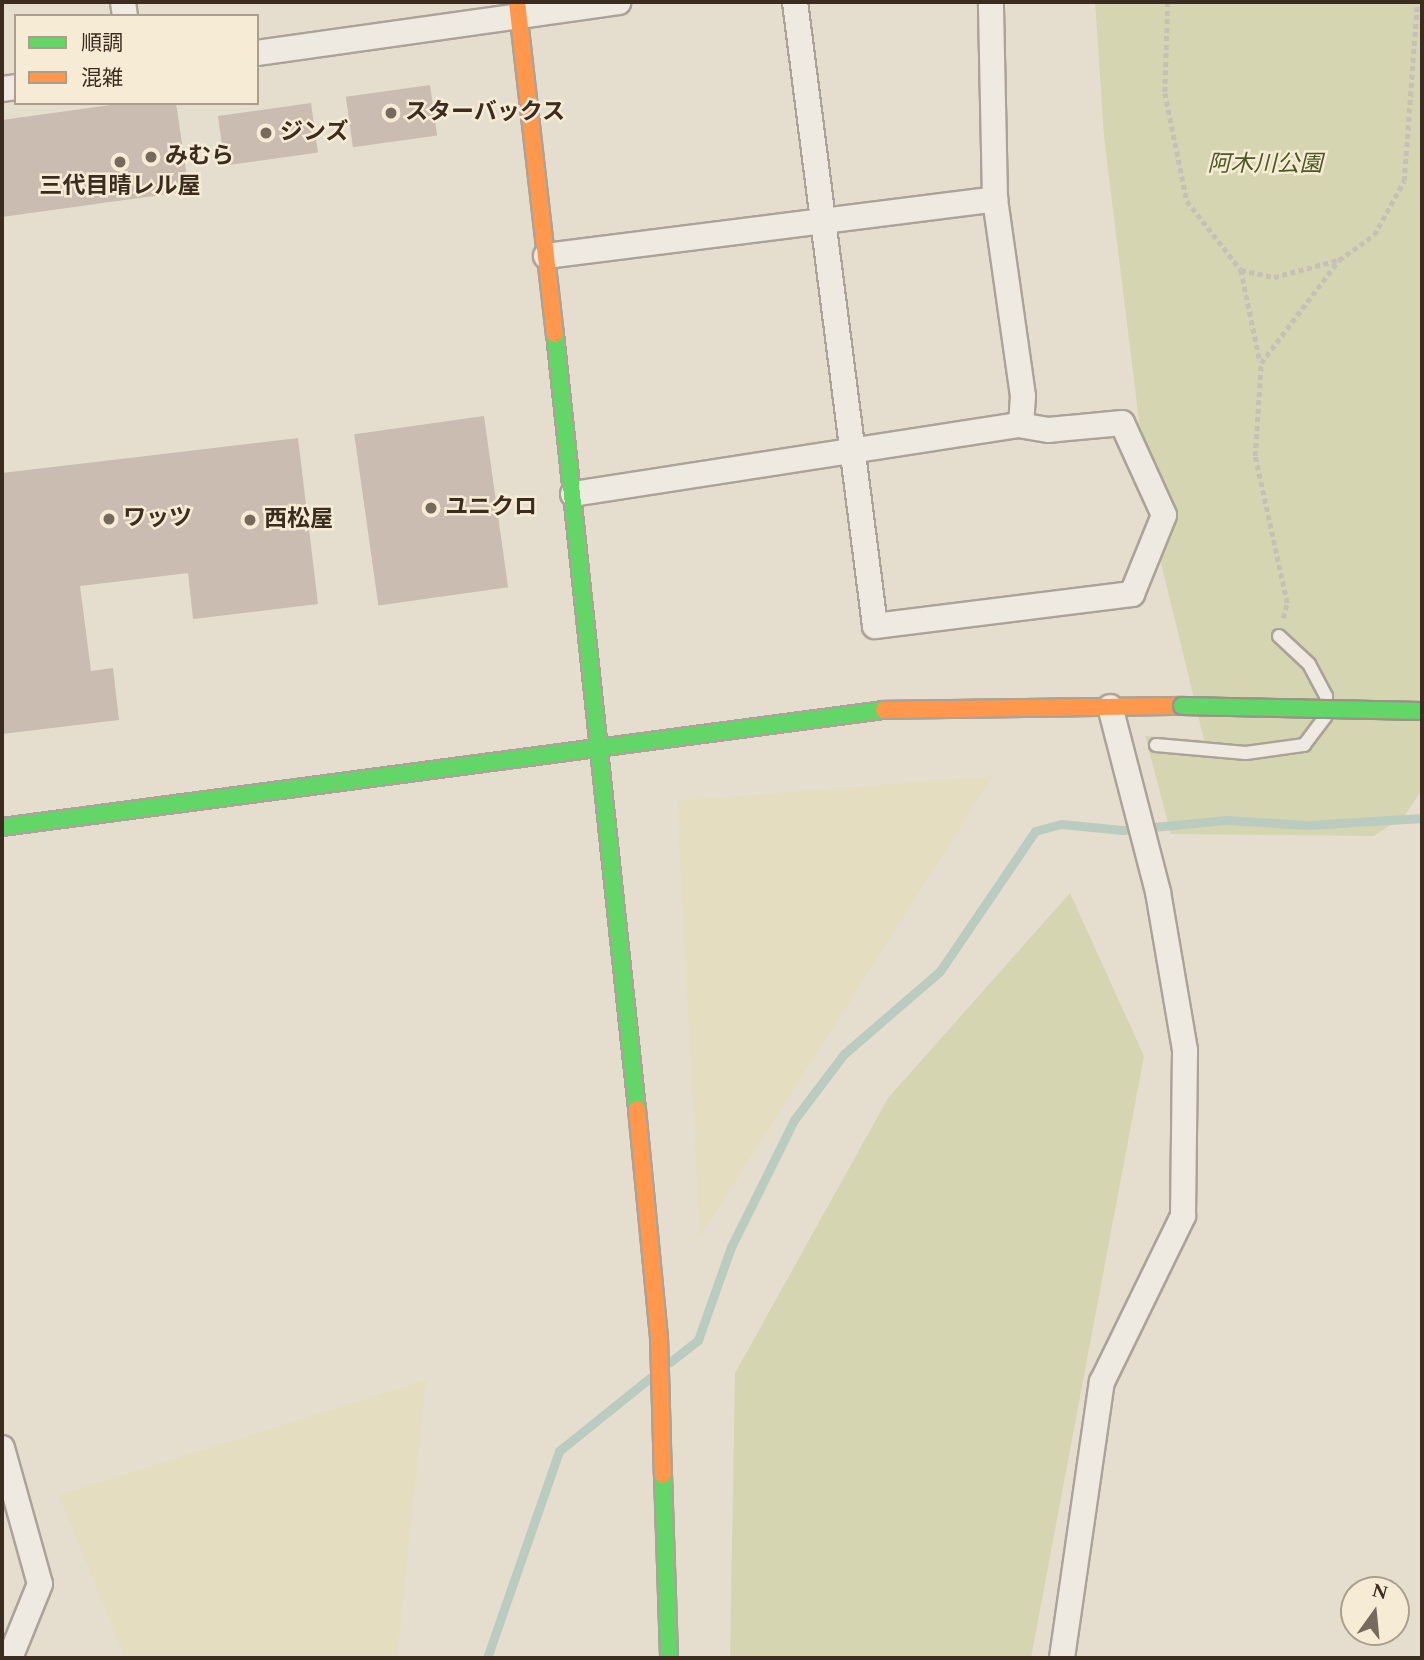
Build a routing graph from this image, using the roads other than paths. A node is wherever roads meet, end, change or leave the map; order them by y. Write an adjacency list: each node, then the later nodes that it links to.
1 (618, 2): 4 (street)
2 (794, 2): 7 (street)
3 (991, 2): 6 (street)
4 (518, 8): 5 (street); 8 (street)
5 (259, 53)
6 (995, 199): 7 (street); 9 (street)
7 (821, 221): 8 (street); 10 (street)
8 (546, 256): 11 (street)
9 (1021, 425): 10 (street); 10 (street)
10 (852, 451): 11 (street)
11 (573, 494): 16 (street)
12 (1279, 636): 15 (lane)
13 (1110, 707): 14 (street, bridge); 16 (street); 21 (street)
14 (1422, 711)
15 (1156, 745)
16 (602, 748): 17 (street); 20 (street)
17 (2, 827)
18 (2, 1448): 19 (street)
19 (10, 1658)
20 (669, 1658)
21 (1062, 1658)

